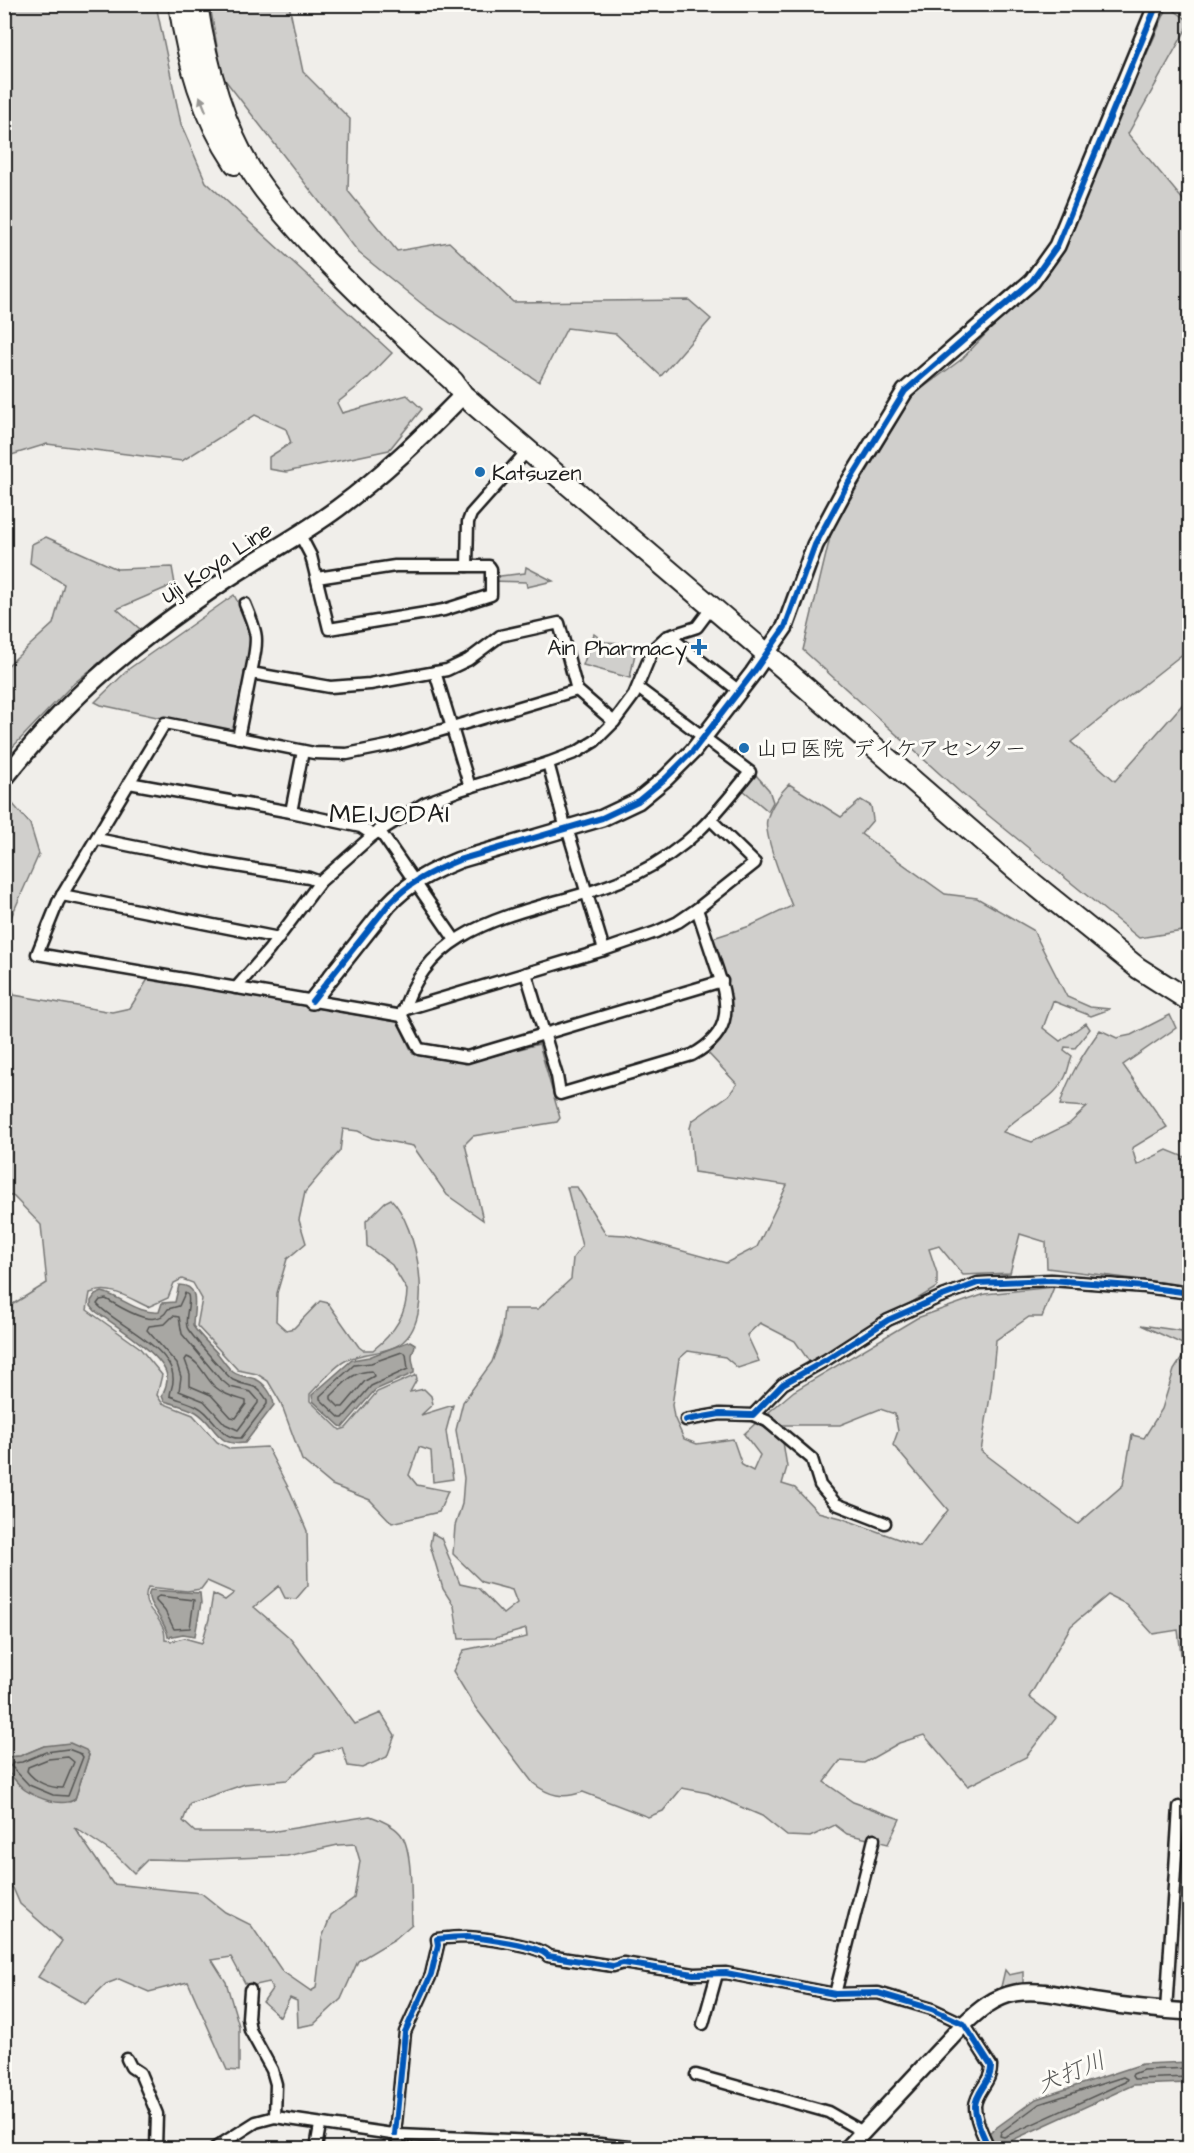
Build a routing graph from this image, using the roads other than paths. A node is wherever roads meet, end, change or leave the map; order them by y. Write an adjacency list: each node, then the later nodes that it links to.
1 (179, 4): 4 (highway, one-way to 1)
2 (197, 4): 4 (highway)
3 (1157, 4): 12 (street)
4 (463, 395): 5 (highway); 6 (main road, Uji Koya Line)
5 (528, 450): 7 (street); 10 (highway)
6 (299, 533): 8 (street); 24 (main road, Uji Koya Line)
7 (467, 566): 8 (street); 8 (street)
8 (317, 578)
9 (245, 604): 14 (street)
10 (712, 607): 11 (street); 12 (highway)
11 (669, 636): 15 (street); 17 (street)
12 (767, 654): 17 (street); 44 (highway)
13 (435, 672): 14 (street); 16 (street); 19 (street)
14 (251, 673): 21 (street)
15 (638, 688): 18 (street); 20 (street)
16 (577, 690): 18 (street); 19 (street)
17 (739, 691): 20 (street)
18 (614, 722): 23 (street)
19 (452, 728): 22 (street); 26 (street)
20 (704, 737): 28 (street); 29 (street)
21 (238, 738): 22 (street); 25 (street)
22 (303, 751): 27 (street)
23 (548, 763): 26 (street); 29 (street)
24 (4, 779)
25 (129, 783): 27 (street); 31 (street)
26 (470, 787): 30 (street)
27 (291, 812): 30 (street)
28 (711, 820): 34 (street); 36 (street)
29 (566, 829): 33 (street); 34 (street)
30 (376, 832): 32 (street); 33 (street)
31 (97, 839): 32 (street); 35 (street)
32 (320, 882): 37 (street)
33 (414, 882): 38 (street); 43 (street)
34 (586, 892): 38 (street); 39 (street)
35 (62, 895): 37 (street); 42 (street)
36 (697, 909): 39 (street); 41 (street)
37 (279, 938): 42 (street)
38 (455, 940): 45 (street)
39 (604, 950): 40 (street)
40 (526, 973): 45 (street); 46 (street)
41 (722, 981): 46 (street); 46 (street)
42 (236, 988): 43 (street)
43 (312, 1001): 45 (street)
44 (1190, 1001)
45 (403, 1013): 46 (street)
46 (545, 1033)
47 (1190, 1293): 48 (street)
48 (753, 1415): 49 (street); 50 (street)
49 (686, 1420)
50 (885, 1523)
51 (1179, 1807): 56 (street)
52 (874, 1839): 55 (street)
53 (717, 1974): 55 (street); 58 (street); 65 (street)
54 (250, 1990): 62 (street)
55 (835, 1994): 59 (street)
56 (1166, 2011): 57 (street); 59 (street)
57 (1190, 2012)
58 (703, 2024)
59 (964, 2024): 64 (street); 73 (street)
60 (127, 2059): 67 (street)
61 (696, 2075): 64 (street)
62 (274, 2117): 63 (street); 68 (street)
63 (320, 2125): 65 (street); 69 (street)
64 (863, 2132): 72 (street)
65 (397, 2134): 66 (street); 70 (street)
66 (573, 2146): 71 (street)
67 (156, 2148)
68 (215, 2148)
69 (316, 2148)
70 (397, 2148)
71 (638, 2148)
72 (848, 2148)
73 (989, 2148)

